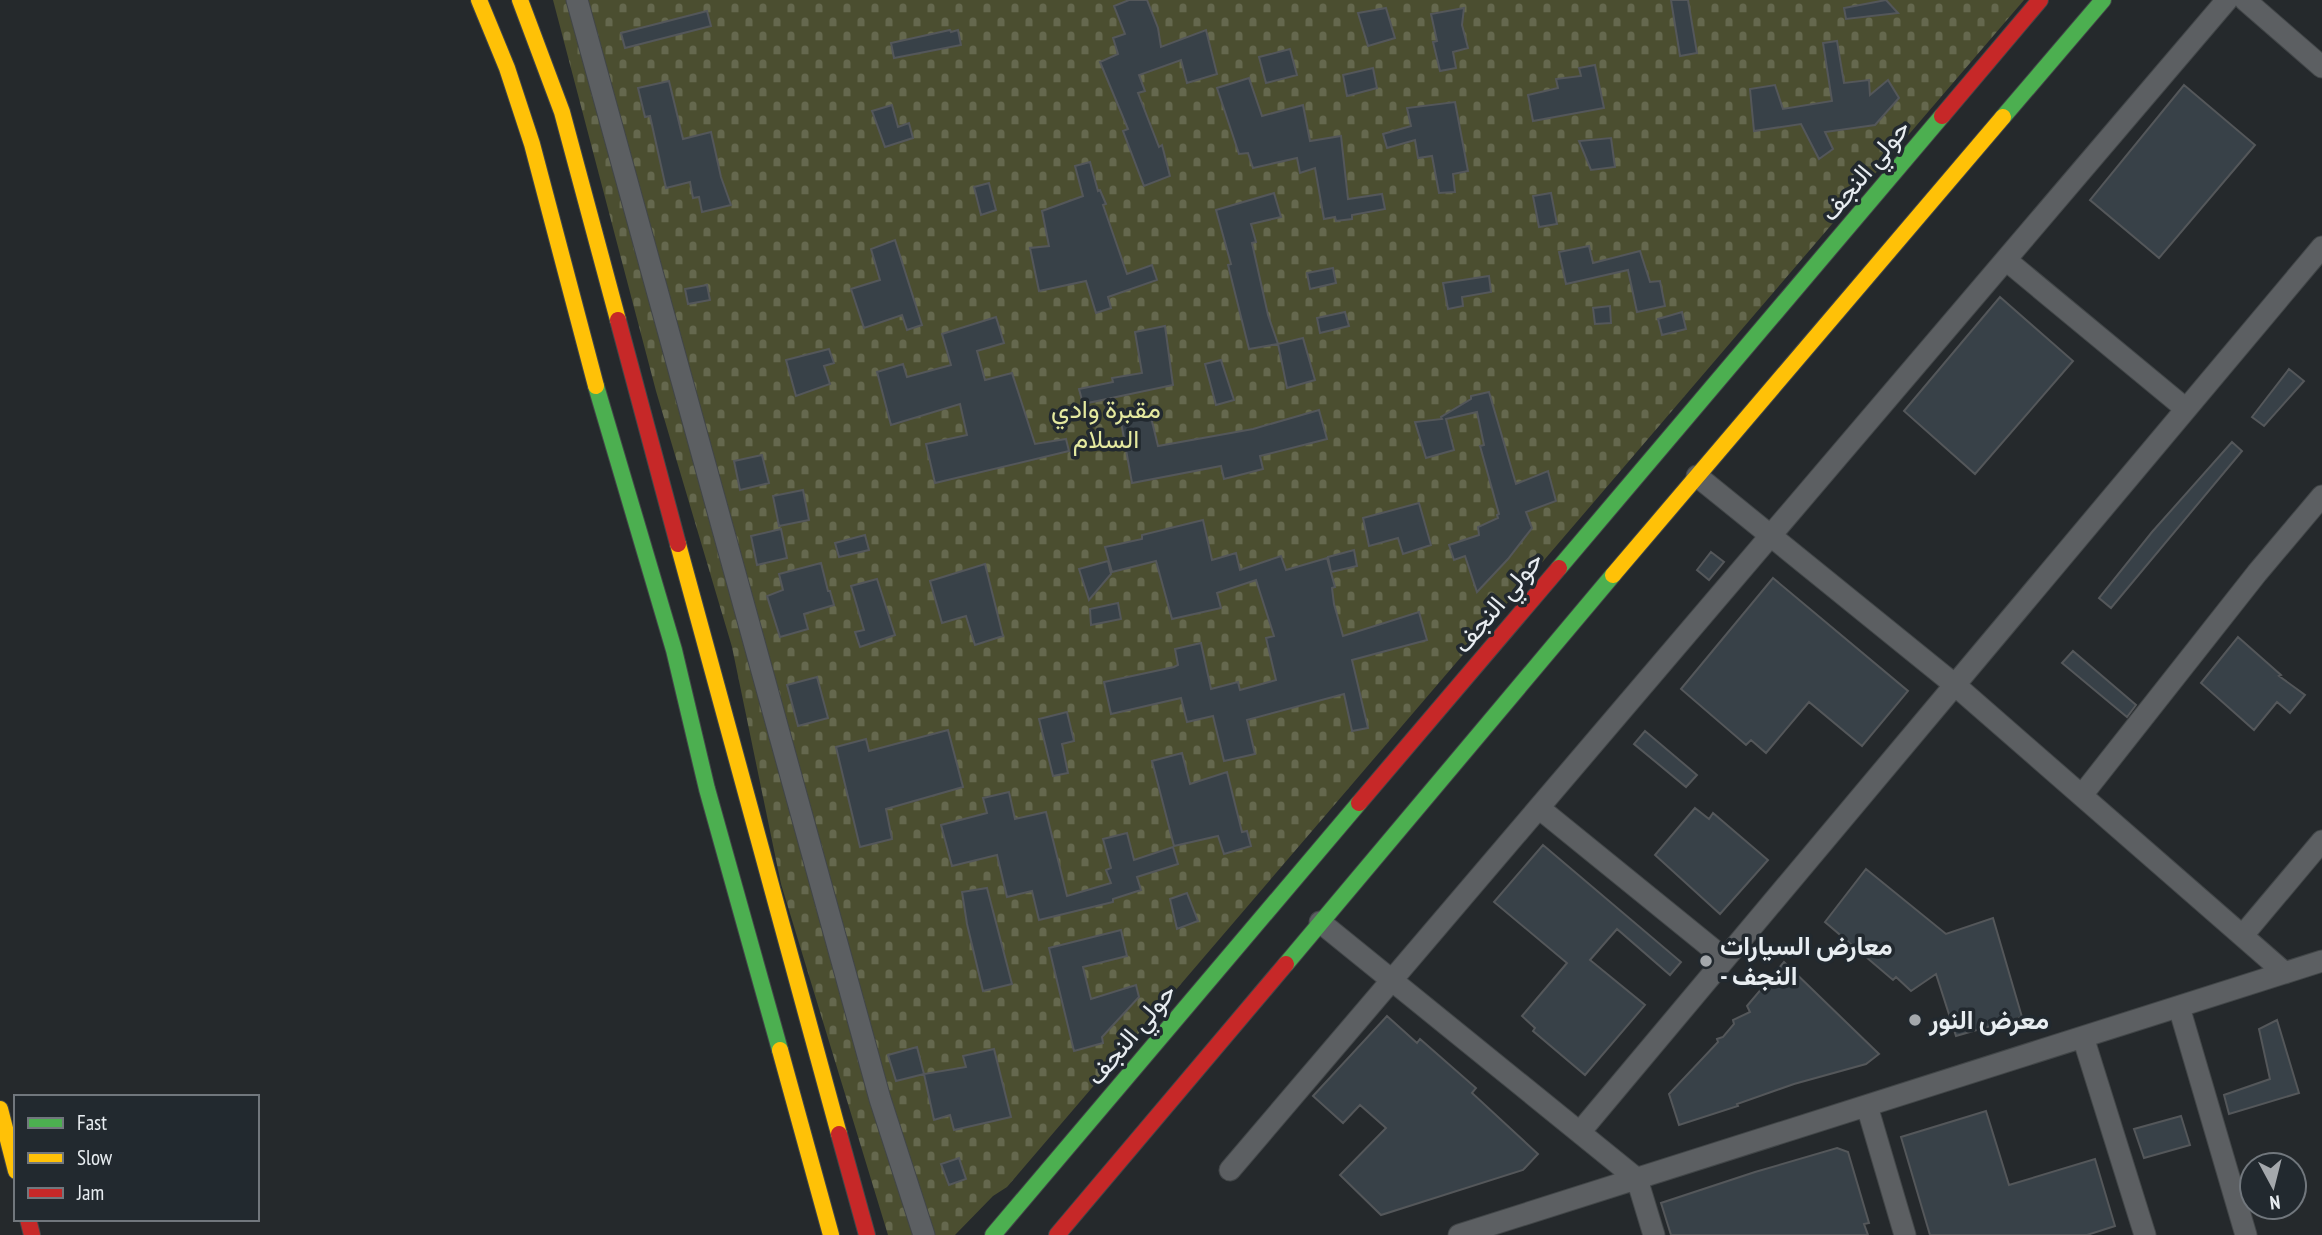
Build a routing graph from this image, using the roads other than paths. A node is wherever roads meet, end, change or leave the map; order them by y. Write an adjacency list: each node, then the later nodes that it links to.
1 (480, 0): 8 (main road)
2 (577, 0): 40 (street)
3 (2103, 0): 9 (main road)
4 (2227, 0): 15 (street)
5 (2245, 0): 12 (street)
6 (521, 4): 8 (main road); 39 (main road)
7 (2042, 5): 11 (main road, حولي النجف)
8 (490, 22): 38 (main road)
9 (2082, 24): 10 (main road); 13 (main road)
10 (2057, 28)
11 (1994, 56): 13 (main road); 41 (main road, حولي النجف)
12 (2322, 67)
13 (2033, 84): 17 (main road)
14 (2322, 247): 16 (street)
15 (2006, 260): 16 (street); 19 (street)
16 (2186, 409): 20 (street)
17 (1697, 476): 19 (street); 24 (main road)
18 (2322, 496): 21 (street)
19 (1771, 535): 20 (street); 22 (street)
20 (1955, 685): 21 (street); 26 (street)
21 (2082, 795): 25 (street)
22 (1539, 808): 26 (street); 29 (street)
23 (2322, 841): 25 (street)
24 (1320, 922): 29 (street); 42 (main road)
25 (2243, 935): 28 (street)
26 (1725, 960): 34 (street)
27 (2322, 961): 28 (street)
28 (2286, 973): 30 (street)
29 (1392, 980): 34 (street); 36 (street)
30 (2179, 1007): 31 (street); 47 (street)
31 (2083, 1037): 32 (street); 46 (street)
32 (1867, 1106): 37 (street); 45 (street)
33 (0, 1109): 35 (main road)
34 (1580, 1132): 37 (street)
35 (14, 1163)
36 (1230, 1170)
37 (1637, 1179): 43 (street); 44 (street)
38 (831, 1235)
39 (867, 1235)
40 (924, 1235)
41 (993, 1235)
42 (1057, 1235)
43 (1459, 1235)
44 (1654, 1235)
45 (1905, 1235)
46 (2145, 1235)
47 (2246, 1235)

